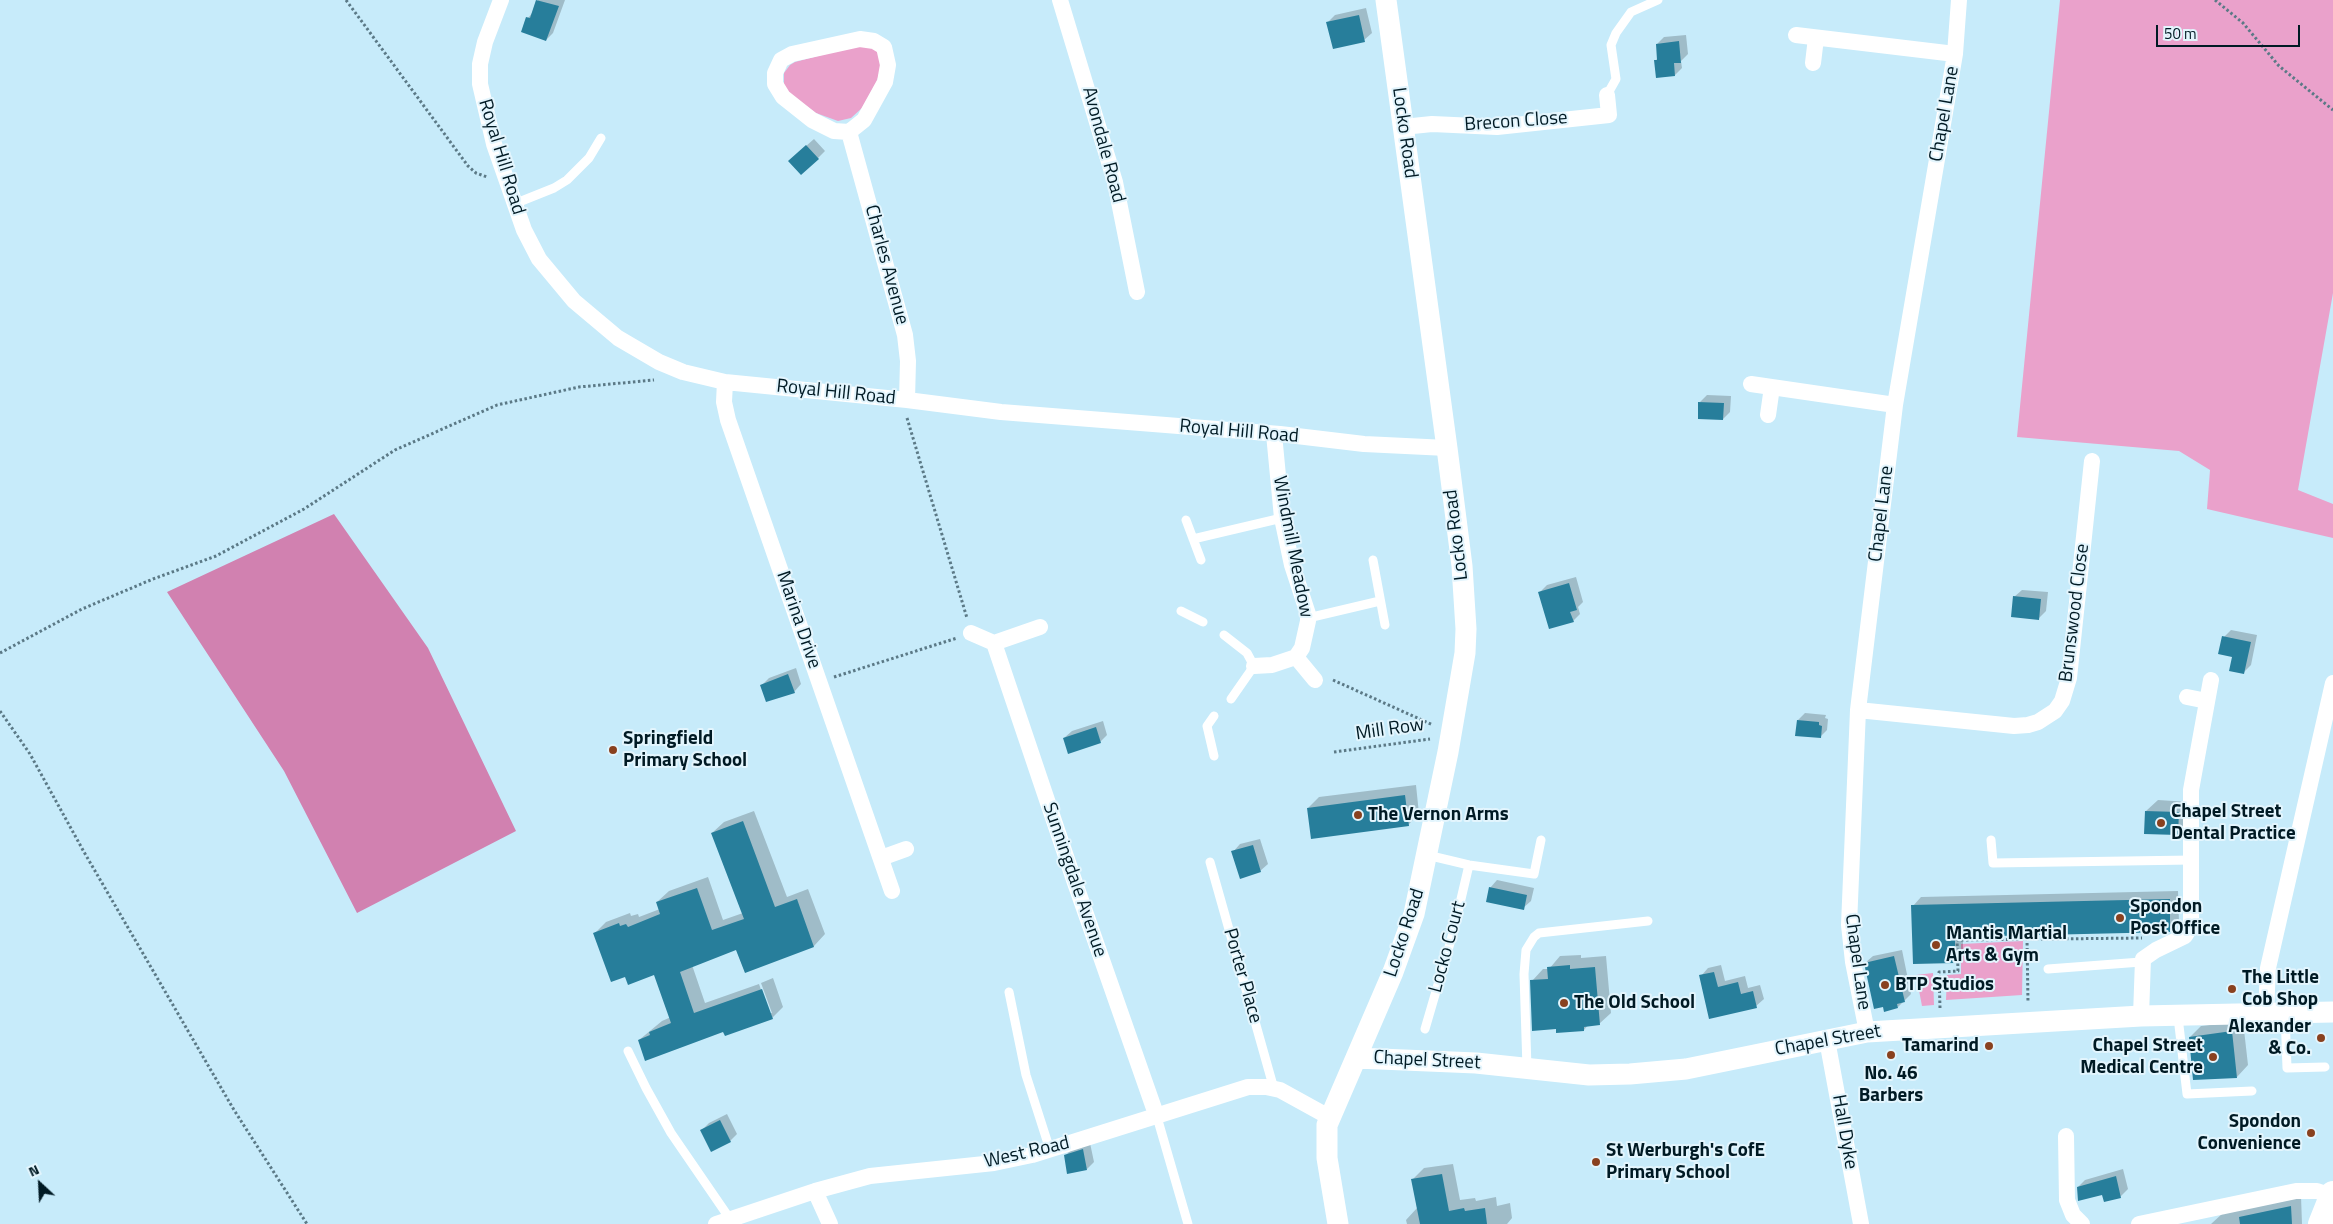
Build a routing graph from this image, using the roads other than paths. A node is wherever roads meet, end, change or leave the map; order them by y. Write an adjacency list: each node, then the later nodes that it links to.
1 (501, 0): 14 (street, Royal Hill Road)
2 (1060, 0): 15 (street, Avondale Road)
3 (1386, 0): 11 (street, Locko Road)
4 (1658, 0): 10 (lane)
5 (1959, 0): 8 (street, Chapel Lane)
6 (1796, 36): 7 (street)
7 (1816, 38): 8 (street); 9 (street)
8 (1955, 54): 20 (street, Chapel Lane)
9 (1813, 63)
10 (1607, 95): 11 (street, Brecon Close)
11 (1402, 127): 23 (street, Locko Road)
12 (849, 132): 12 (street); 19 (street, Charles Avenue)
13 (601, 138): 14 (lane)
14 (514, 204): 16 (street, Royal Hill Road)
15 (1137, 292)
16 (725, 382): 19 (street, Royal Hill Road); 54 (street, Marina Drive)
17 (1751, 384): 18 (street)
18 (1772, 387): 20 (street); 21 (street)
19 (907, 400): 22 (street, Royal Hill Road)
20 (1895, 405): 47 (street, Chapel Lane)
21 (1768, 415)
22 (1274, 434): 23 (street, Royal Hill Road); 25 (street, Windmill Meadow)
23 (1447, 448): 53 (street, Locko Road)
24 (2092, 461): 47 (street, Brunswood Close)
25 (1282, 518): 27 (lane); 32 (street, Windmill Meadow)
26 (1186, 520): 27 (lane)
27 (1193, 539): 28 (lane)
28 (1201, 560)
29 (1373, 560): 30 (lane)
30 (1380, 601): 32 (lane); 34 (lane)
31 (1181, 611): 33 (lane)
32 (1308, 618): 39 (street, Windmill Meadow)
33 (1203, 622)
34 (1384, 625)
35 (1040, 627): 38 (street)
36 (971, 633): 38 (street)
37 (1224, 635): 40 (lane)
38 (994, 643): 76 (street, Sunningdale Avenue)
39 (1296, 657): 40 (street); 41 (street)
40 (1254, 666): 45 (lane)
41 (1315, 680)
42 (2211, 680): 46 (street)
43 (2333, 683): 64 (street)
44 (2187, 698): 46 (street)
45 (1230, 699)
46 (2207, 701): 55 (street)
47 (1858, 710): 68 (street, Chapel Lane)
48 (1214, 716): 49 (lane)
49 (1214, 756)
50 (1541, 840): 57 (lane)
51 (1990, 840): 55 (lane)
52 (906, 849): 54 (street)
53 (1427, 855): 57 (lane); 71 (street, Locko Road)
54 (881, 858): 58 (street, Marina Drive)
55 (2192, 860): 60 (street)
56 (1210, 862): 74 (lane, Porter Place)
57 (1469, 865): 67 (lane, Locko Court)
58 (892, 891)
59 (1648, 921): 73 (lane)
60 (2141, 962): 61 (lane); 65 (street)
61 (2048, 968)
62 (1009, 992): 79 (lane)
63 (2333, 1012): 64 (street, Chapel Street)
64 (2275, 1013): 66 (street, Chapel Street); 72 (lane)
65 (2141, 1016): 66 (street, Chapel Street); 68 (street, Chapel Street)
66 (2178, 1017): 75 (lane)
67 (1425, 1028)
68 (1867, 1032): 69 (street, Chapel Street)
69 (1827, 1040): 73 (street, Chapel Street); 86 (street, Hall Dyke)
70 (628, 1051): 82 (lane)
71 (1356, 1058): 73 (street, Chapel Street); 77 (street, Locko Road)
72 (2324, 1067)
73 (1527, 1068)
74 (1274, 1089): 76 (street, West Road); 77 (street, West Road)
75 (2252, 1091)
76 (1157, 1117): 79 (street, West Road); 84 (lane)
77 (1329, 1117): 85 (street, Locko Road)
78 (2066, 1136): 87 (street)
79 (1050, 1150): 80 (street, West Road)
80 (815, 1190): 82 (street, West Road); 83 (street)
81 (2333, 1195): 88 (street); 89 (main road)
82 (723, 1222)
83 (830, 1224)
84 (1188, 1224)
85 (1338, 1224)
86 (1861, 1224)
87 (2082, 1224)
88 (2139, 1224)
89 (2321, 1224)

